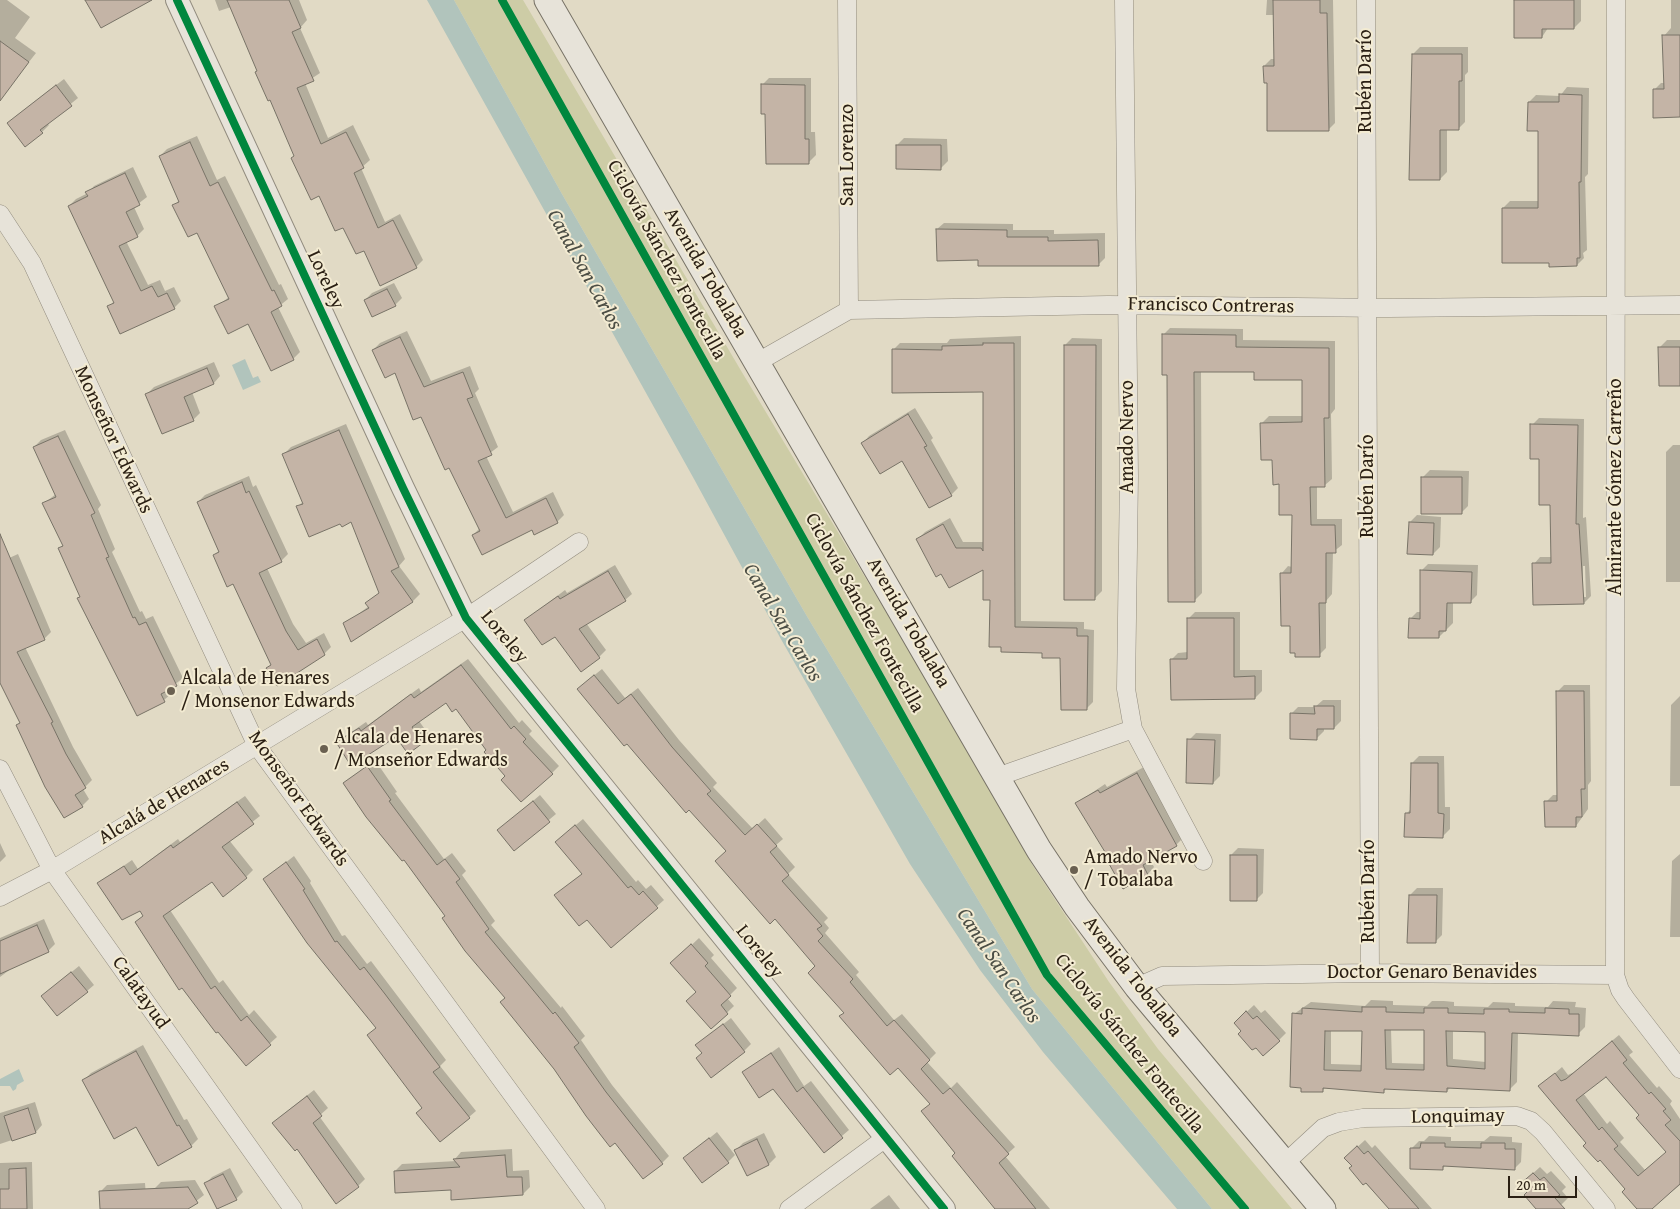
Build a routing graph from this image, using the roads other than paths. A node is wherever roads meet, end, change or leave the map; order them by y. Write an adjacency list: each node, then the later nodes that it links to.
1 (177, 0): 15 (street, Loreley)
2 (547, 0): 13 (main road, Avenida Tobalaba)
3 (848, 0): 12 (street, San Lorenzo)
4 (1124, 0): 8 (street, Amado Nervo)
5 (1366, 0): 11 (street, Rubén Darío)
6 (1616, 0): 10 (street, Almirante Gómez Carreño)
7 (0, 214): 17 (street, Monseñor Edwards)
8 (1127, 305): 11 (street, Francisco Contreras); 12 (street, Francisco Contreras); 16 (street, Amado Nervo)
9 (1680, 305): 10 (street, Francisco Contreras)
10 (1617, 306): 11 (street, Francisco Contreras); 24 (street, Almirante Gómez Carreño)
11 (1367, 308): 23 (street, Rubén Darío)
12 (849, 310): 13 (street, Francisco Contreras)
13 (756, 363): 19 (main road, Avenida Tobalaba)
14 (579, 542): 15 (street, Alcalá de Henares)
15 (466, 618): 17 (street, Alcalá de Henares); 27 (street, Loreley)
16 (1133, 729): 19 (street); 20 (street, Amado Nervo)
17 (257, 746): 21 (street, Alcalá de Henares); 30 (street, Monseñor Edwards)
18 (0, 769): 21 (street, Calatayud)
19 (997, 777): 25 (main road, Avenida Tobalaba)
20 (1203, 861)
21 (52, 870): 22 (street, Alcalá de Henares); 29 (street, Calatayud)
22 (0, 897)
23 (1370, 973): 24 (street, Doctor Genaro Benavides); 25 (street, Doctor Genaro Benavides)
24 (1615, 975): 26 (street)
25 (1137, 986): 28 (main road, Avenida Tobalaba)
26 (1680, 1068)
27 (887, 1137): 31 (street); 32 (street, Loreley)
28 (1284, 1164): 33 (main road, Avenida Tobalaba); 34 (street, Lonquimay)
29 (293, 1209)
30 (596, 1209)
31 (789, 1209)
32 (944, 1209)
33 (1323, 1209)
34 (1606, 1209)

